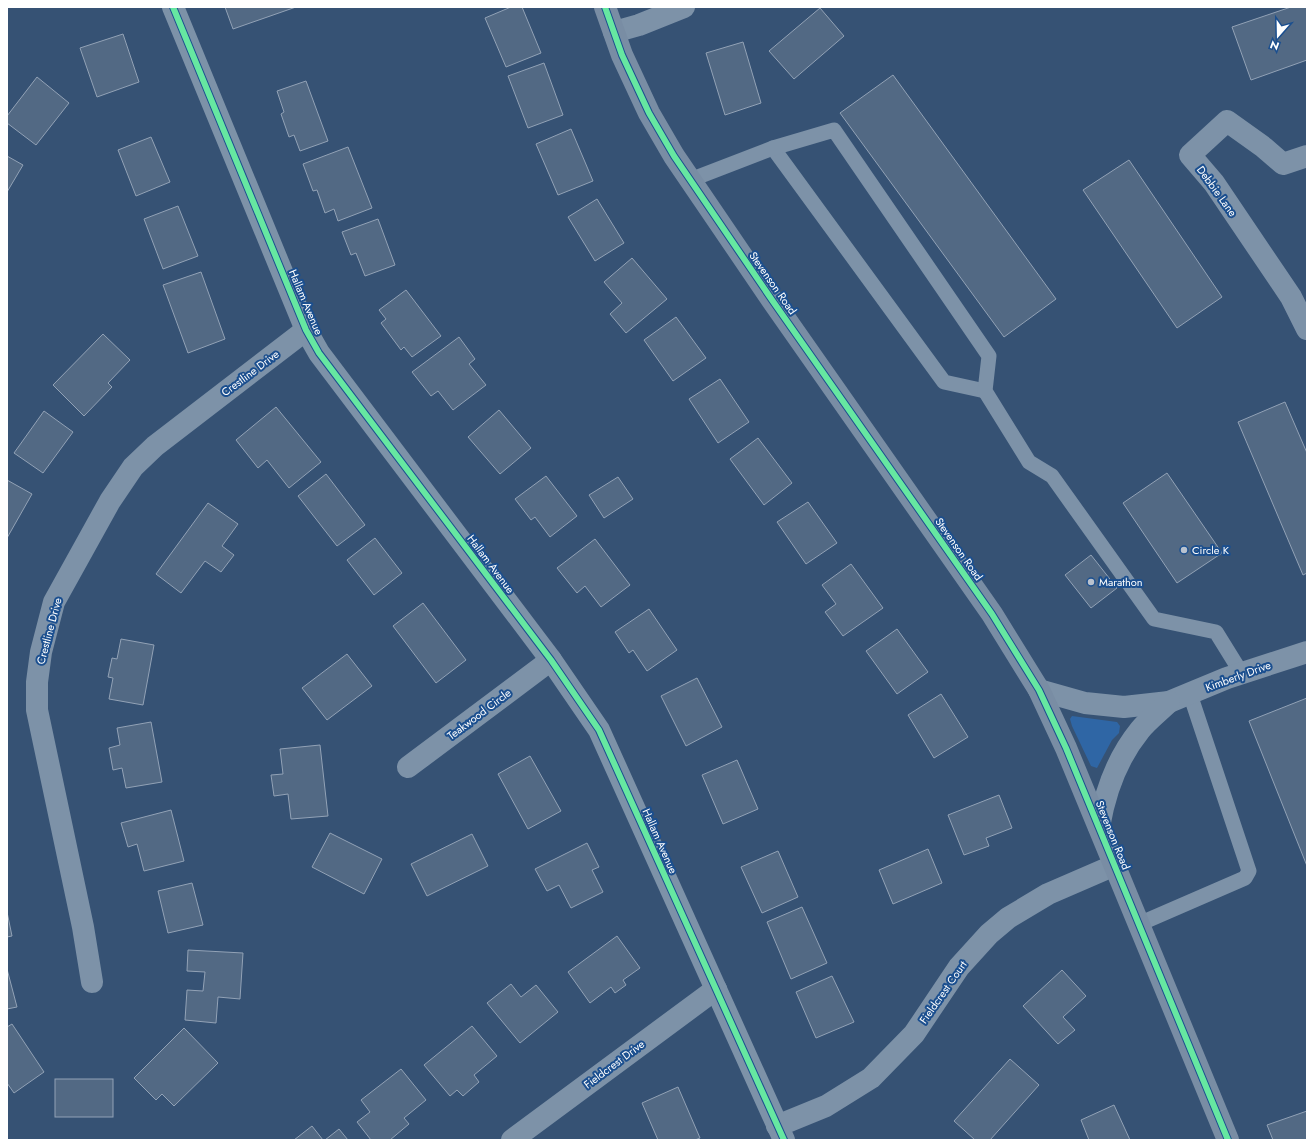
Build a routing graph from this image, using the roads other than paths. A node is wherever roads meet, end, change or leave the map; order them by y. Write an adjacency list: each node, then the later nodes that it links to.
1 (173, 7): 9 (street, Hallam Avenue)
2 (604, 7): 4 (main road, Stevenson Road)
3 (684, 7): 4 (street)
4 (614, 32): 7 (main road, Stevenson Road)
5 (773, 148): 7 (lane); 10 (lane); 10 (lane)
6 (1307, 156): 8 (street, Debbie Lane)
7 (690, 180): 14 (main road, Stevenson Road)
8 (1307, 329)
9 (306, 330): 12 (street, Hallam Avenue); 21 (street, Crestline Drive)
10 (985, 391): 13 (lane)
11 (1307, 652): 13 (street, Kimberly Drive)
12 (551, 660): 17 (street, Teakwood Circle); 22 (street, Hallam Avenue)
13 (1242, 674): 15 (street, Kimberly Drive)
14 (1039, 690): 16 (street, Kimberly Drive); 18 (main road, Stevenson Road)
15 (1190, 694): 16 (street, Kimberly Drive); 20 (lane)
16 (1170, 702): 18 (street, Kimberly Drive)
17 (408, 767)
18 (1099, 826): 19 (main road, Stevenson Road)
19 (1115, 865): 20 (main road, Stevenson Road); 23 (street, Fieldcrest Court)
20 (1139, 924): 25 (main road, Stevenson Road)
21 (92, 982)
22 (716, 989): 23 (street, Hallam Avenue); 24 (street, Fieldcrest Drive)
23 (780, 1133)
24 (512, 1140)
25 (1228, 1140)

